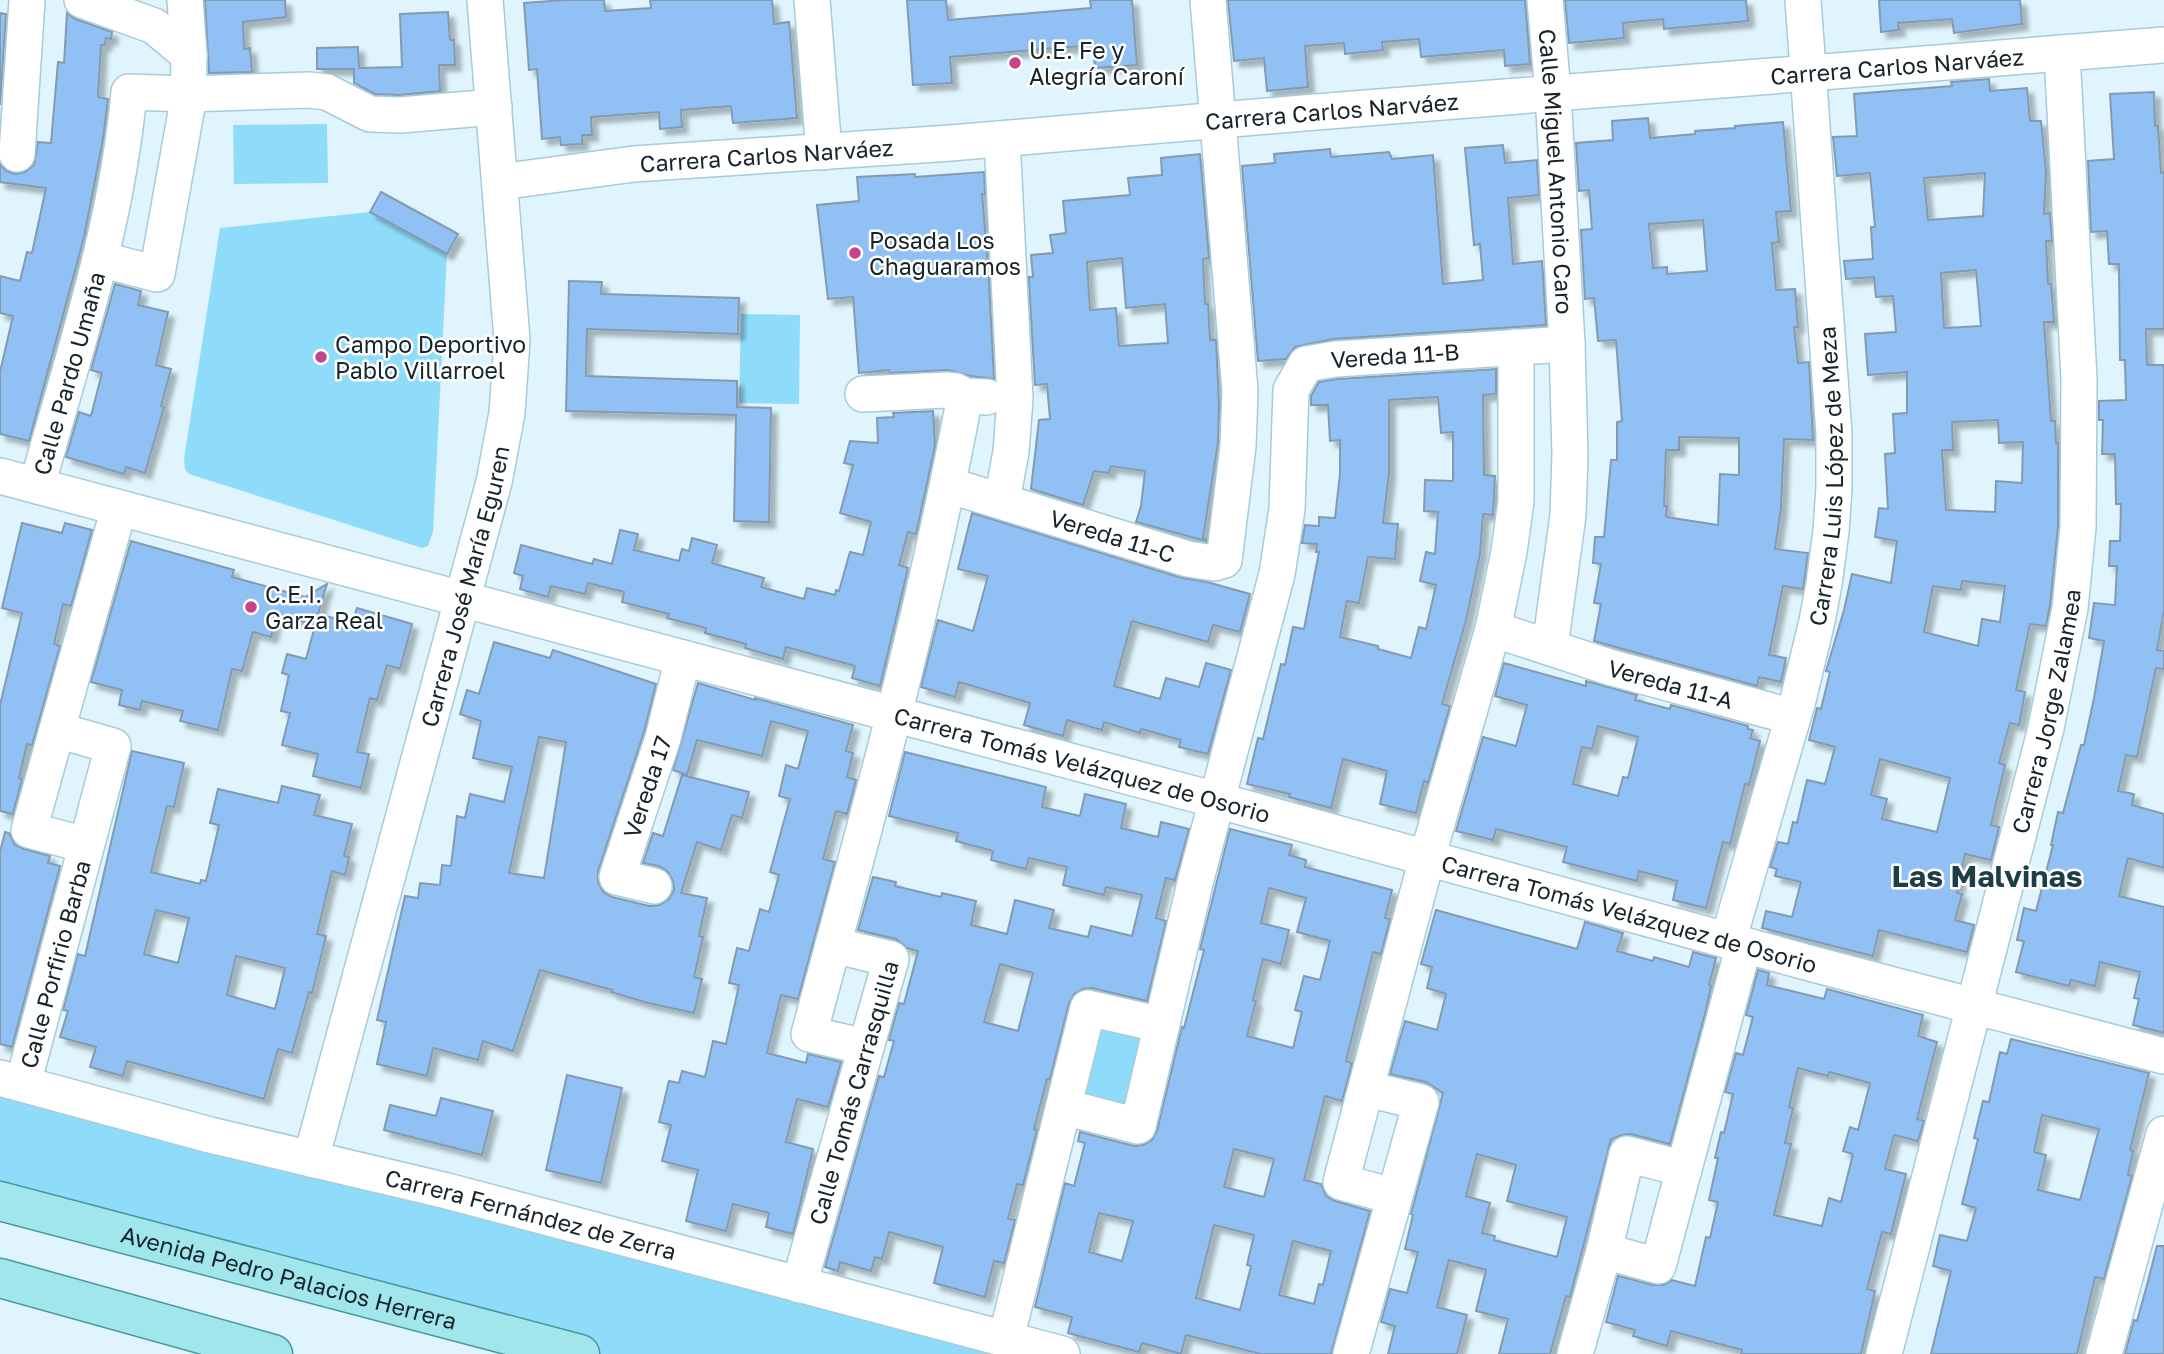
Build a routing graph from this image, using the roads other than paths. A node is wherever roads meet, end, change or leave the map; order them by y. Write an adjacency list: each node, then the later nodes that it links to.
1 (27, 0): 19 (street)
2 (82, 0): 11 (street)
3 (185, 0): 11 (street, Calle Pardo Umaña)
4 (485, 0): 15 (street, Carrera José María Eguren)
5 (812, 0): 18 (street)
6 (1208, 0): 16 (street)
7 (1545, 0): 13 (street, Calle Miguel Antonio Caro)
8 (1803, 0): 12 (street, Carrera Luis López de Meza)
9 (2164, 45): 10 (street, Carrera Carlos Narváez)
10 (2062, 53): 12 (street, Carrera Carlos Narváez); 49 (street, Carrera Jorge Zalamea)
11 (189, 55): 14 (street, Calle Pardo Umaña)
12 (1809, 73): 13 (street, Carrera Carlos Narváez); 41 (street, Carrera Luis López de Meza)
13 (1553, 93): 16 (street, Carrera Carlos Narváez); 22 (street, Calle Miguel Antonio Caro)
14 (188, 94): 15 (street); 21 (street, Calle Pardo Umaña); 21 (street, Calle Pardo Umaña)
15 (494, 107): 20 (street, Carrera José María Eguren)
16 (1218, 120): 17 (street, Carrera Carlos Narváez); 25 (street)
17 (1002, 139): 18 (street, Carrera Carlos Narváez); 28 (street)
18 (824, 152): 20 (street, Carrera Carlos Narváez)
19 (17, 154)
20 (500, 182): 36 (street, Carrera José María Eguren)
21 (100, 259): 31 (street, Calle Pardo Umaña)
22 (1567, 344): 23 (street, Calle Miguel Antonio Caro); 38 (street, Calle Miguel Antonio Caro)
23 (1516, 347): 24 (street, Vereda 11-B); 37 (street)
24 (1291, 390): 25 (street); 35 (street)
25 (1240, 391): 34 (street)
26 (863, 394): 27 (street)
27 (965, 396): 28 (street); 30 (street)
28 (1015, 398): 32 (street)
29 (0, 476): 31 (street, Carrera Tomás Velázquez de Osorio)
30 (948, 485): 32 (street); 40 (street)
31 (37, 486): 33 (street, Carrera Tomás Velázquez de Osorio)
32 (1002, 500): 34 (street, Vereda 11-C)
33 (119, 508): 36 (street, Carrera Tomás Velázquez de Osorio); 42 (street, Calle Porfirio Barba)
34 (1224, 560): 35 (street, Vereda 11-C)
35 (1277, 574): 43 (street)
36 (461, 599): 39 (street, Carrera Tomás Velázquez de Osorio); 57 (street, Carrera José María Eguren)
37 (1493, 629): 38 (street); 45 (street)
38 (1550, 647): 41 (street, Vereda 11-A)
39 (683, 658): 40 (street, Carrera Tomás Velázquez de Osorio); 46 (street, Vereda 17)
40 (893, 714): 43 (street, Carrera Tomás Velázquez de Osorio); 48 (street)
41 (1793, 717): 47 (street, Carrera Luis López de Meza)
42 (57, 730): 44 (street, Calle Porfirio Barba); 44 (street, Calle Porfirio Barba)
43 (1216, 800): 45 (street, Carrera Tomás Velázquez de Osorio); 50 (street)
44 (86, 845): 53 (street, Calle Porfirio Barba)
45 (1427, 858): 47 (street, Carrera Tomás Velázquez de Osorio); 54 (street)
46 (653, 887)
47 (1736, 943): 49 (street, Carrera Tomás Velázquez de Osorio); 58 (street, Carrera Luis López de Meza)
48 (833, 945): 51 (street); 51 (street, Calle Tomás Carrasquilla)
49 (1974, 1006): 52 (street, Carrera Tomás Velázquez de Osorio); 70 (street, Carrera Jorge Zalamea)
50 (1162, 1025): 55 (street); 55 (street)
51 (866, 1048): 63 (street, Calle Tomás Carrasquilla)
52 (2164, 1056)
53 (11, 1081): 57 (street, Carrera Fernández de Zerra)
54 (1367, 1088): 59 (street); 59 (street)
55 (1064, 1107): 64 (street)
56 (2164, 1134): 71 (street)
57 (311, 1159): 63 (street, Carrera Fernández de Zerra)
58 (1684, 1169): 61 (street, Carrera Luis López de Meza); 61 (street)
59 (1393, 1196): 68 (street)
60 (0, 1201): 66 (main road, Avenida Pedro Palacios Herrera)
61 (1604, 1251): 69 (street)
62 (0, 1278): 65 (main road)
63 (799, 1285): 64 (street, Carrera Fernández de Zerra)
64 (1006, 1339): 67 (street, Carrera Fernández de Zerra)
65 (273, 1354)
66 (580, 1354)
67 (1062, 1354)
68 (1351, 1354)
69 (1576, 1354)
70 (1884, 1354)
71 (2104, 1354)

